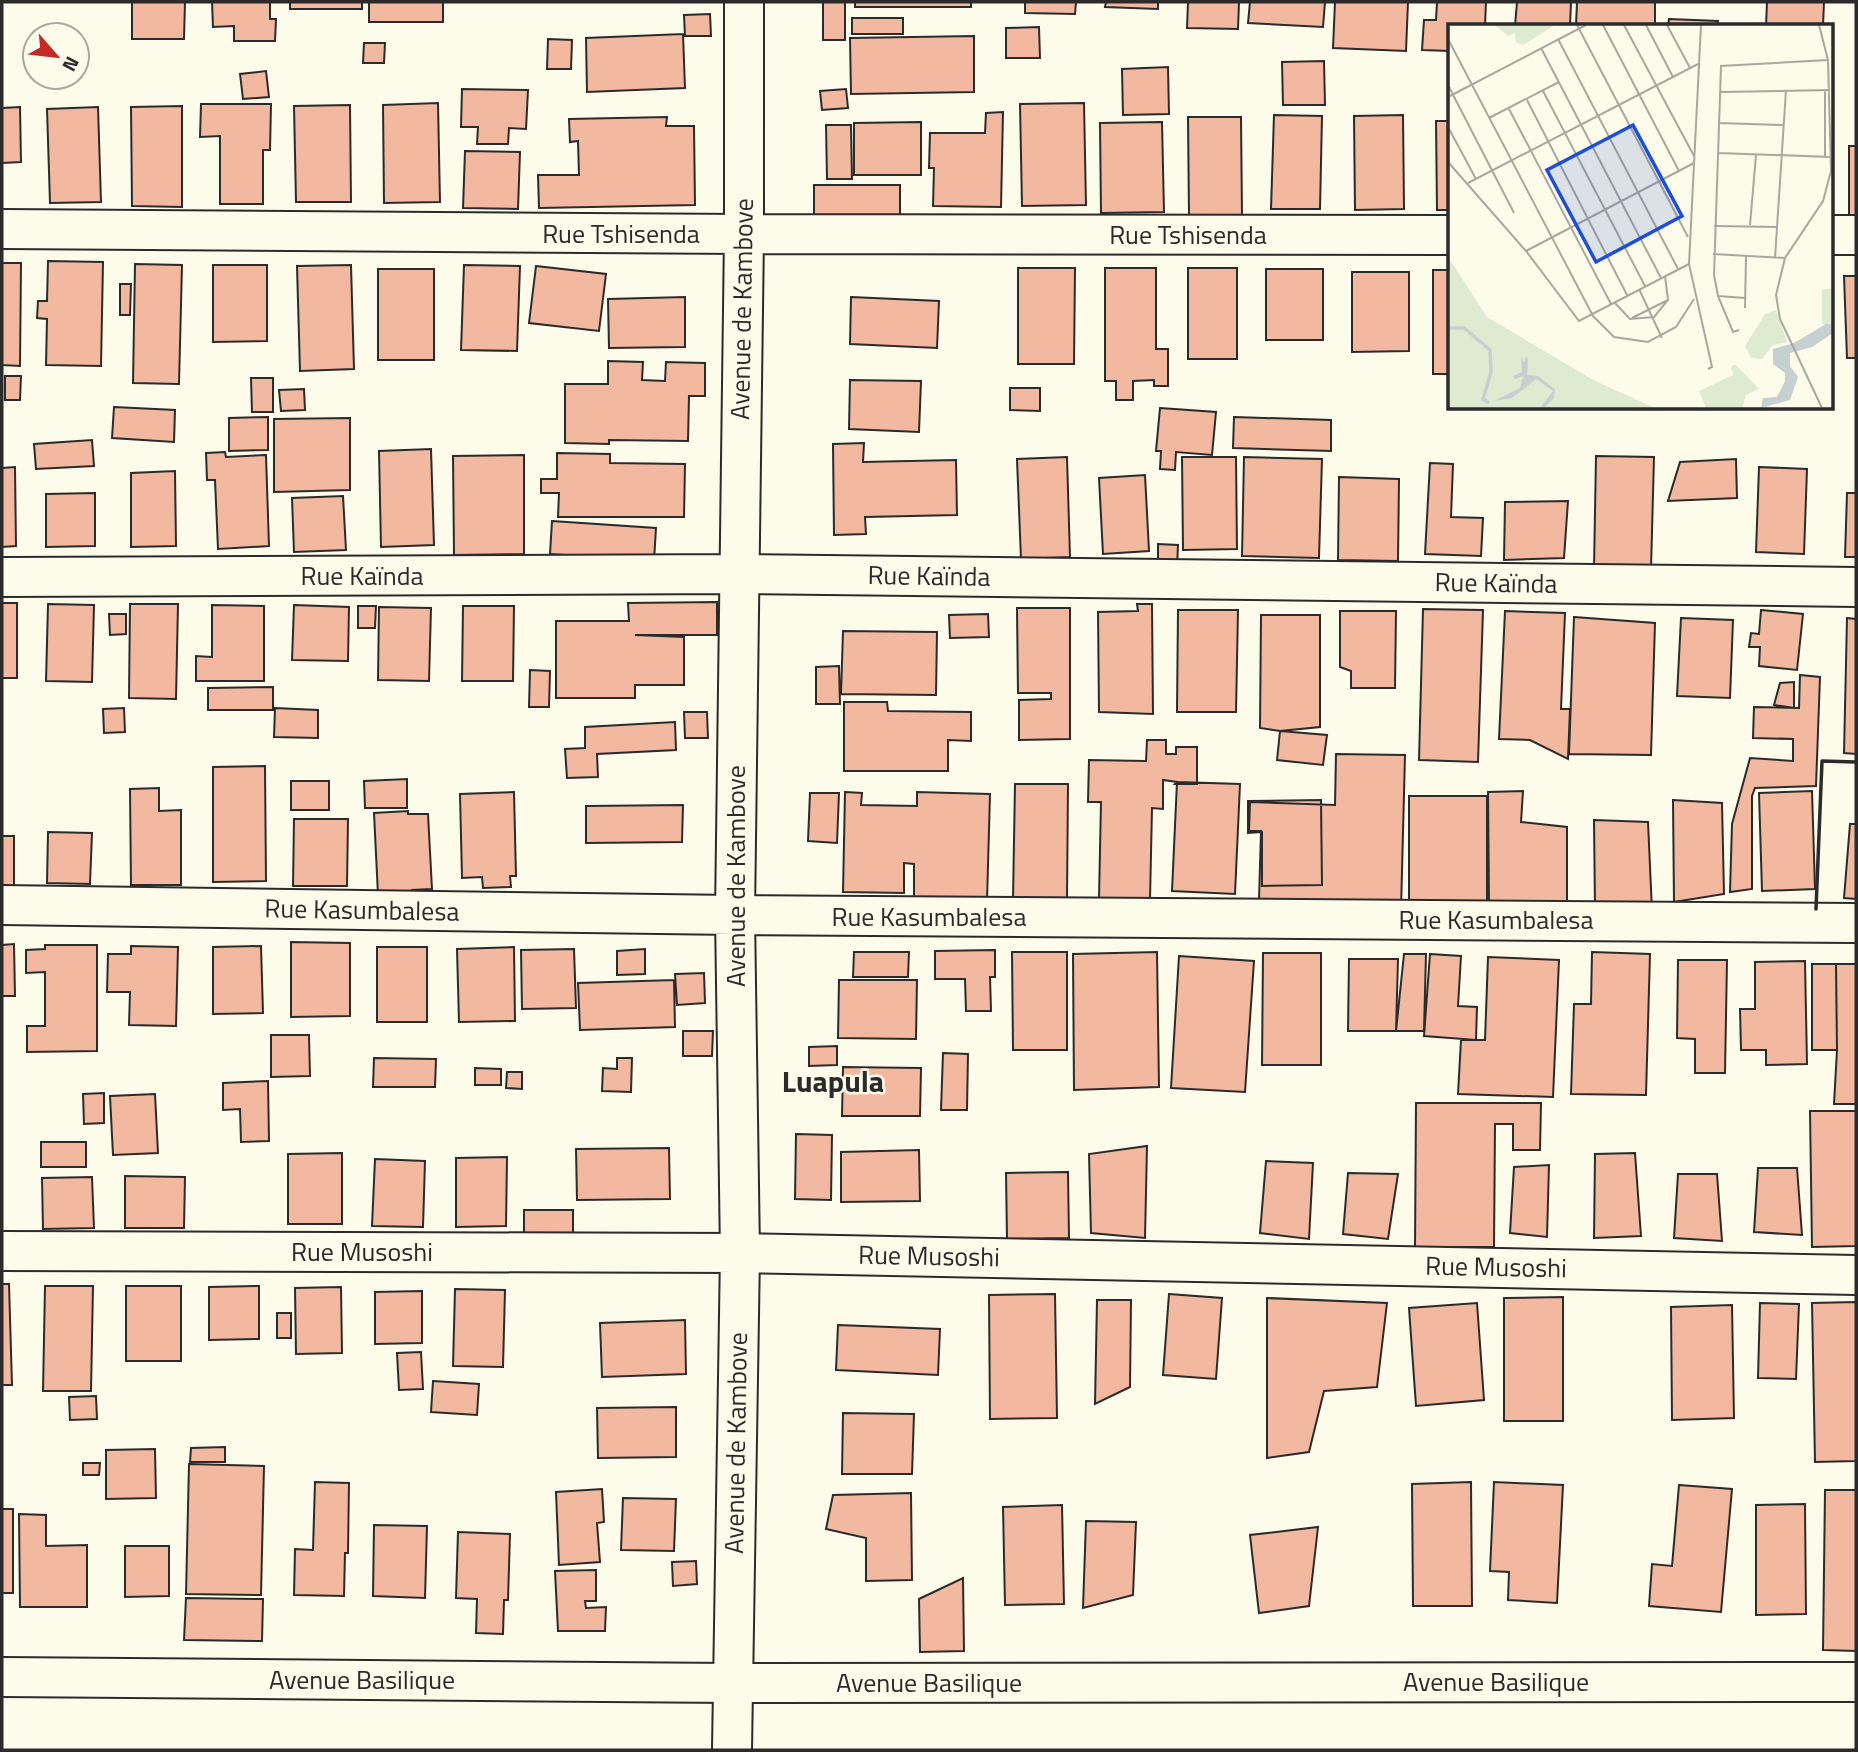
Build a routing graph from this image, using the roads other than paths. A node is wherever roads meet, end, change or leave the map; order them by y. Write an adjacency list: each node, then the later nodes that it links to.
1 (744, 2): 3 (street, Avenue de Kambove)
2 (2, 229): 3 (street, Rue Tshisenda)
3 (744, 234): 4 (street, Rue Tshisenda); 7 (street, Avenue de Kambove)
4 (1448, 235)
5 (1834, 235): 6 (street)
6 (1856, 235)
7 (738, 574): 8 (street, Rue Kaïnda); 9 (street, Rue Kaïnda); 11 (street, Avenue de Kambove)
8 (2, 577)
9 (1856, 587)
10 (2, 905): 11 (street, Rue Kasumbalesa)
11 (735, 915): 12 (street, Rue Kasumbalesa); 14 (street, Avenue de Kambove)
12 (1856, 923)
13 (2, 1251): 14 (street, Rue Musoshi)
14 (740, 1253): 15 (street, Rue Musoshi); 18 (street, Avenue de Kambove)
15 (1856, 1275)
16 (2, 1677): 18 (street, Avenue Basilique)
17 (1856, 1682): 18 (street, Avenue Basilique)
18 (732, 1683): 19 (street, Avenue de Kambove)
19 (732, 1750)

